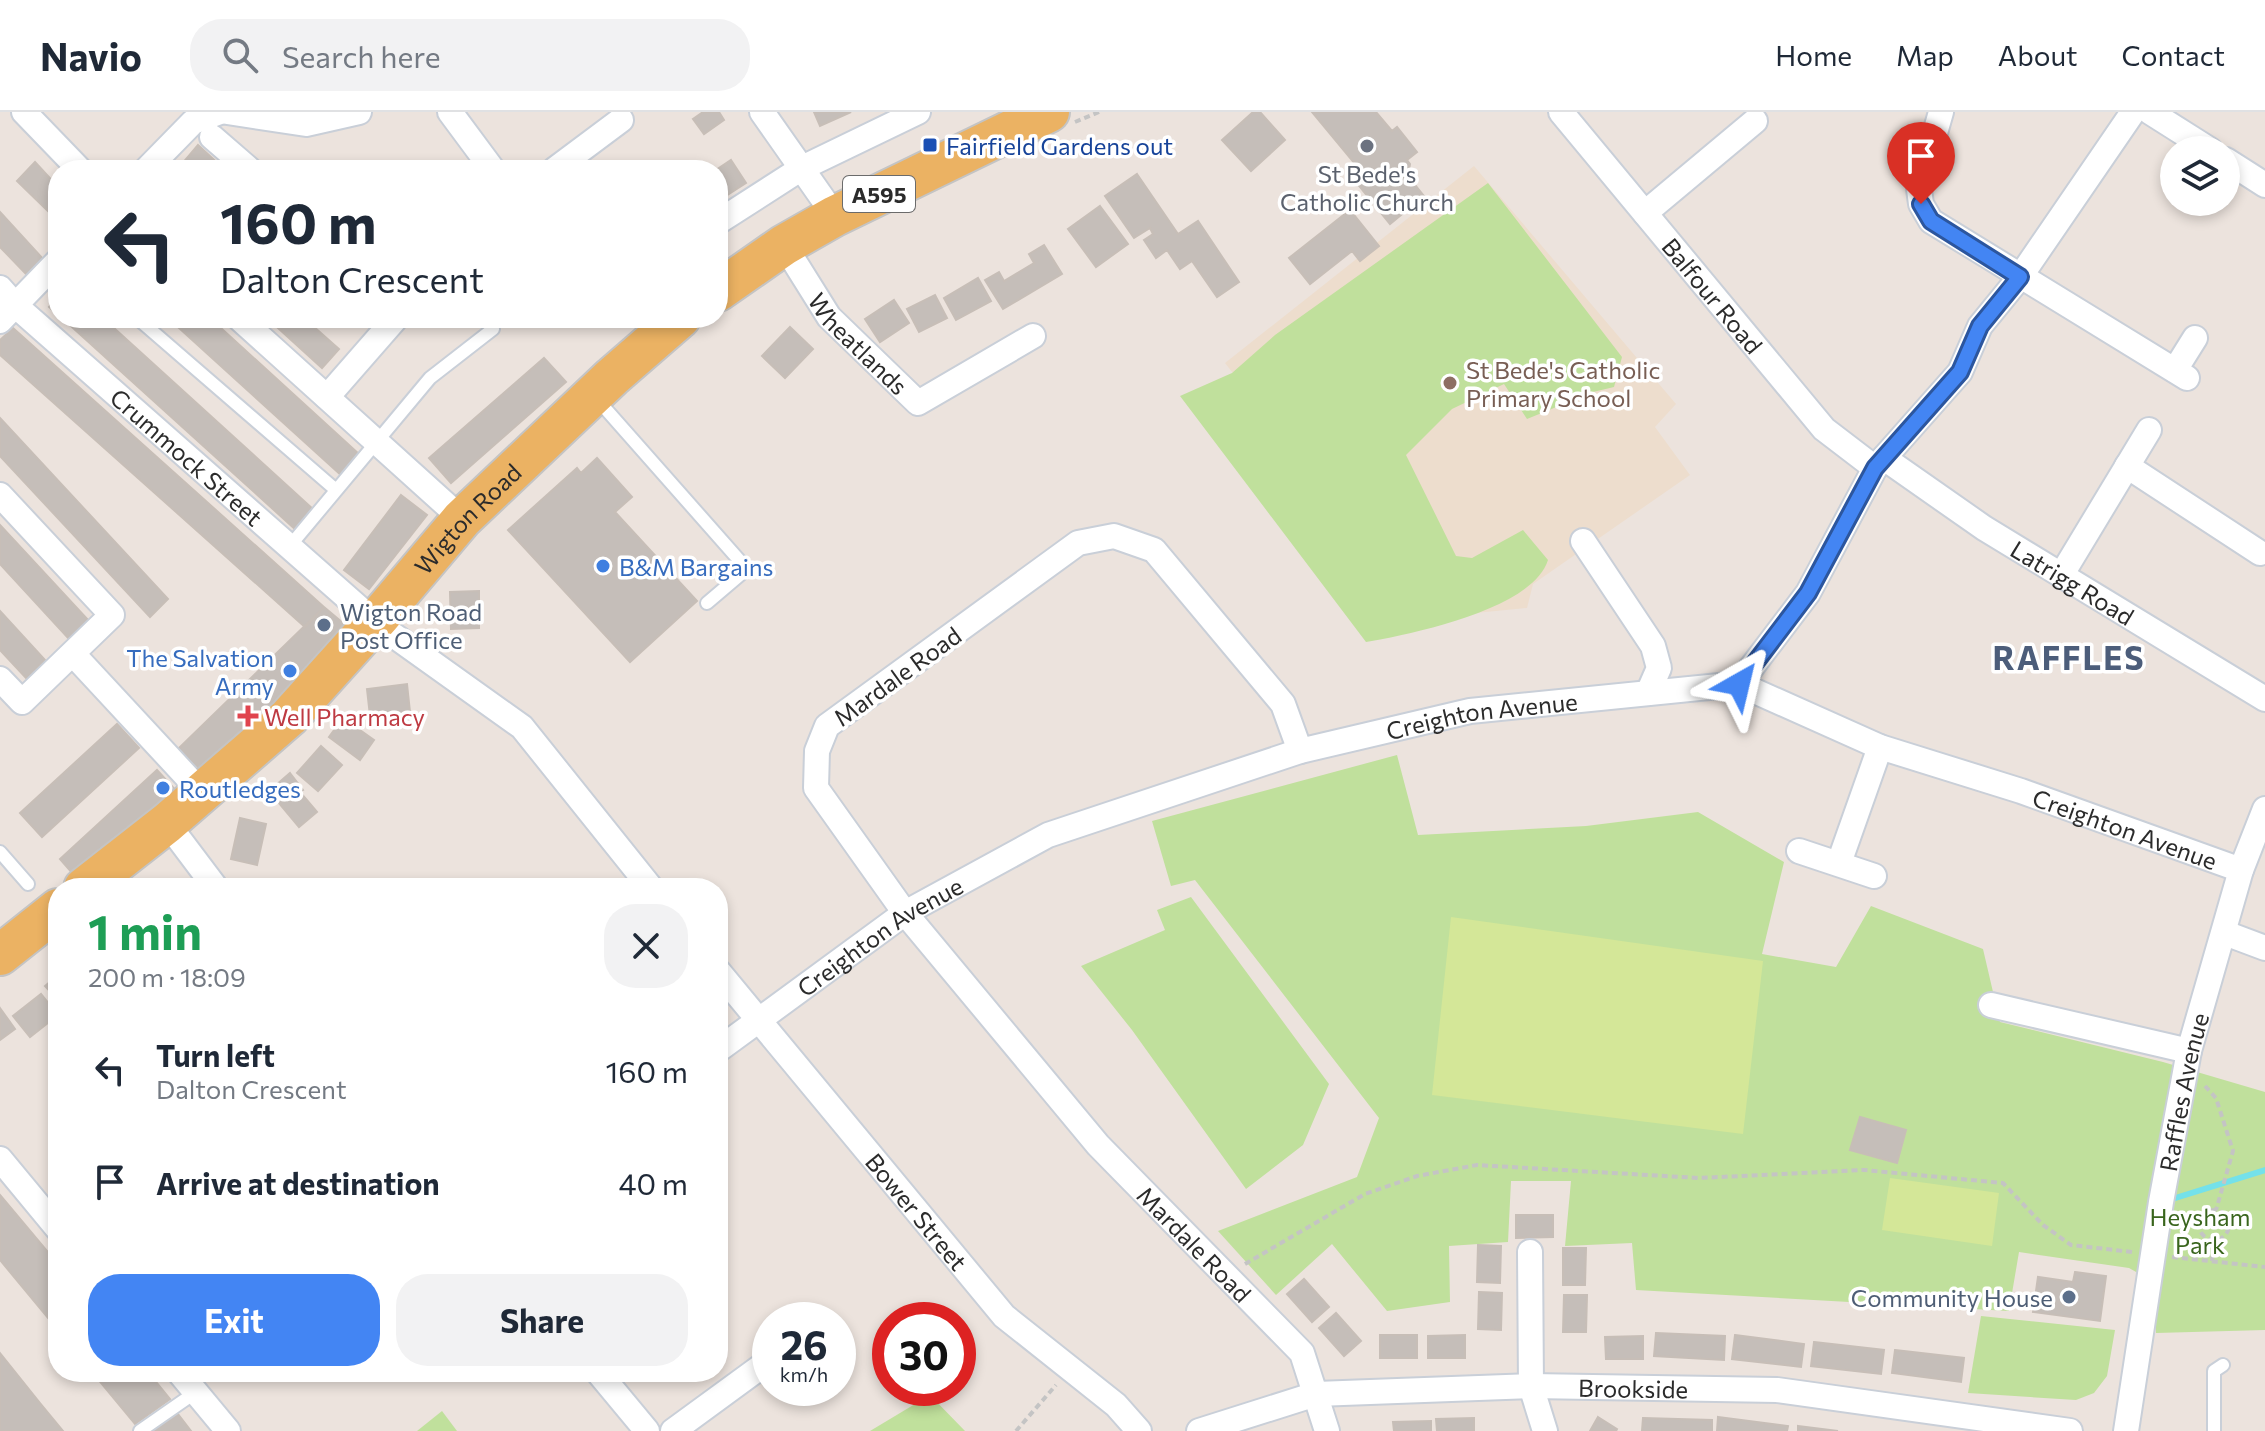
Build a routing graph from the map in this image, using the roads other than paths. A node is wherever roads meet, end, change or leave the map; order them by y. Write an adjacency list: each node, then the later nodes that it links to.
1 (24, 112): 16 (street)
2 (220, 112): 17 (street)
3 (227, 112): 4 (street)
4 (359, 112)
5 (450, 112): 19 (street)
6 (762, 112): 21 (street)
7 (918, 112): 21 (street)
8 (1561, 112): 24 (street, Balfour Road)
9 (1941, 112): 29 (street)
10 (2136, 112): 14 (street); 29 (street)
11 (1061, 117): 26 (main road, A595)
12 (621, 120): 20 (street)
13 (1755, 121): 24 (street)
14 (2183, 136)
15 (212, 137): 18 (street)
16 (70, 160)
17 (156, 160)
18 (238, 160)
19 (486, 160)
20 (567, 160)
21 (802, 168): 25 (street); 26 (street)
22 (2240, 169): 23 (street)
23 (2265, 185)
24 (1645, 213): 43 (street, Balfour Road)
25 (728, 216)
26 (835, 216): 27 (main road, A595)
27 (784, 245): 30 (main road, A595); 37 (street, Wheatlands)
28 (48, 269): 31 (street)
29 (2020, 277): 38 (street); 43 (street)
30 (728, 284)
31 (5, 305): 49 (street, Crummock Street)
32 (149, 328): 45 (lane)
33 (250, 328): 40 (street)
34 (387, 328): 40 (street)
35 (669, 328): 39 (main road, Wigton Road)
36 (493, 329): 42 (lane)
37 (1033, 336)
38 (2195, 338)
39 (593, 395): 47 (main road, Wigton Road); 52 (lane)
40 (327, 397): 42 (street)
41 (2149, 430): 44 (street)
42 (375, 442): 45 (lane); 47 (street)
43 (1880, 463): 51 (street, Latrigg Road); 56 (street)
44 (2127, 466): 50 (street); 51 (street)
45 (336, 490): 49 (lane)
46 (0, 495): 54 (street)
47 (462, 519): 53 (main road, Wigton Road)
48 (1583, 541): 57 (street)
49 (289, 547): 53 (street, Crummock Street)
50 (2260, 553)
51 (2062, 574): 58 (street, Latrigg Road)
52 (707, 603)
53 (375, 622): 61 (main road, Wigton Road); 71 (street)
54 (73, 654): 55 (street); 61 (street)
55 (0, 679)
56 (1739, 684): 57 (street, Creighton Avenue); 59 (street, Creighton Avenue)
57 (1648, 693): 60 (street, Creighton Avenue)
58 (2265, 699)
59 (1880, 747): 66 (street); 67 (street, Creighton Avenue)
60 (1300, 751): 73 (street, Creighton Avenue); 73 (street, Mardale Road)
61 (202, 793): 63 (main road, Wigton Road)
62 (2265, 809): 67 (street, Raffles Avenue)
63 (167, 823): 69 (main road, Wigton Road); 70 (street)
64 (1799, 851): 66 (street)
65 (0, 852): 72 (lane)
66 (1839, 863): 68 (street)
67 (2241, 870): 74 (street, Raffles Avenue)
68 (1874, 876)
69 (97, 878)
70 (208, 878)
71 (643, 878)
72 (43, 896): 76 (main road)
73 (905, 913): 79 (street, Creighton Avenue); 91 (street, Mardale Road)
74 (2225, 933): 75 (street); 81 (street, Raffles Avenue)
75 (2265, 948)
76 (0, 955)
77 (728, 984): 79 (street, Bower Street)
78 (1991, 1005): 81 (street)
79 (757, 1020): 80 (street, Creighton Avenue); 96 (street, Bower Street)
80 (728, 1042)
81 (2189, 1051): 101 (street, Raffles Avenue)
82 (0, 1159): 83 (street)
83 (48, 1217)
84 (1530, 1252): 89 (street)
85 (2214, 1367): 102 (lane)
86 (752, 1373): 95 (street)
87 (188, 1382): 90 (street)
88 (606, 1382): 94 (street)
89 (1531, 1386): 91 (street, Brookside); 99 (street); 100 (street, Brookside)
90 (196, 1392): 92 (lane); 93 (street)
91 (1316, 1394): 97 (street, Brookside); 98 (street, Mardale Road)
92 (140, 1431)
93 (228, 1431)
94 (647, 1431)
95 (673, 1431)
96 (1139, 1431)
97 (1199, 1431)
98 (1327, 1431)
99 (1545, 1431)
100 (2070, 1431)
101 (2126, 1431)
102 (2214, 1431)

